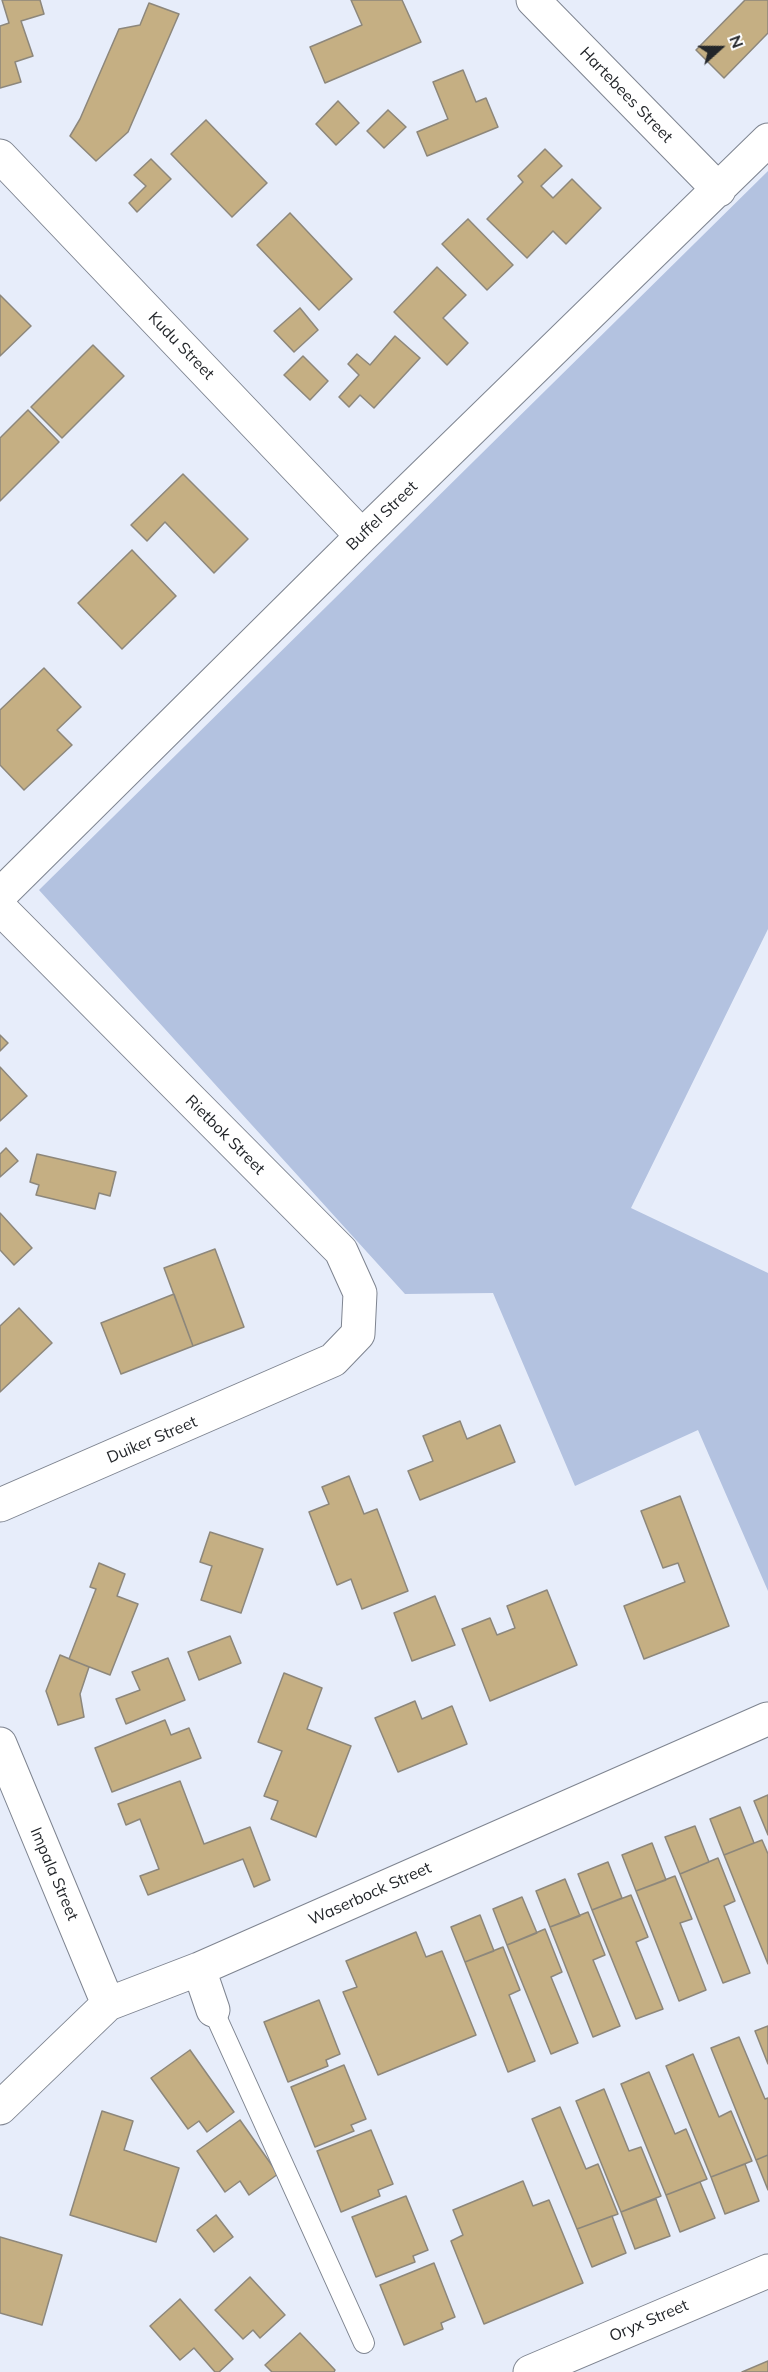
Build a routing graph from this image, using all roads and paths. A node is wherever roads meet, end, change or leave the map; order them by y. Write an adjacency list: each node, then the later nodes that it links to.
1 (533, 0): 4 (street, Hartebees Street)
2 (768, 140): 4 (street, Buffel Street)
3 (0, 156): 5 (street, Kudu Street)
4 (719, 190): 5 (street, Buffel Street)
5 (362, 536): 6 (street, Buffel Street)
6 (0, 896)
7 (0, 908): 8 (street, Rietbok Street)
8 (305, 1375): 9 (street, Duiker Street)
9 (0, 1505)
10 (767, 1719): 12 (street, Waserbock Street)
11 (0, 1744): 13 (street, Impala Street)
12 (199, 1968): 13 (street, Waserbock Street); 14 (street)
13 (108, 2004): 15 (street, Waserbock Street)
14 (213, 2010): 17 (lane)
15 (0, 2108)
16 (768, 2271): 18 (street, Oryx Street)
17 (364, 2343)
18 (530, 2372)

